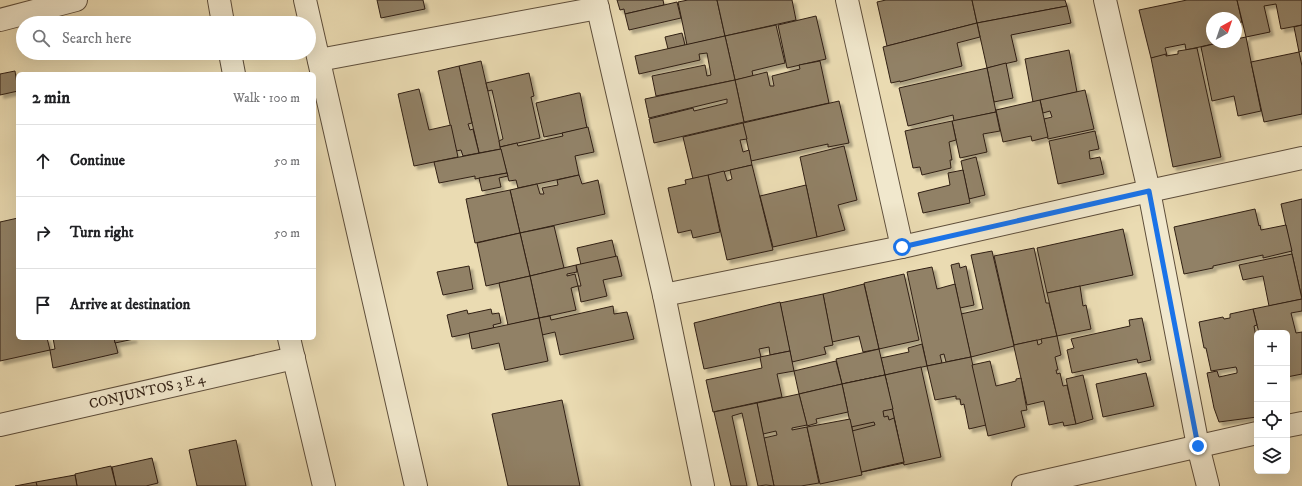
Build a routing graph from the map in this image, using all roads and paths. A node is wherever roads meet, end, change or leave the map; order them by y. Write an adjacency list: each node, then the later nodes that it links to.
1 (76, 0): 9 (street)
2 (218, 0): 7 (street)
3 (305, 0): 8 (street)
4 (847, 0): 16 (street)
5 (1106, 0): 15 (street)
6 (597, 4): 12 (street); 17 (street)
7 (221, 16)
8 (309, 16)
9 (0, 20)
10 (316, 47): 12 (street)
11 (231, 60): 13 (street)
12 (319, 60): 25 (street)
13 (234, 72)
14 (1302, 158): 15 (street)
15 (1149, 191): 16 (street); 23 (street)
16 (902, 247): 17 (street)
17 (664, 295): 26 (street)
18 (292, 348): 20 (street, CONJUNTOS 3 E 4); 24 (street)
19 (1302, 423): 21 (street)
20 (0, 425)
21 (1290, 425)
22 (1254, 434): 23 (street)
23 (1198, 446): 27 (street); 28 (street)
24 (324, 486)
25 (416, 486)
26 (704, 486)
27 (1023, 486)
28 (1208, 486)

